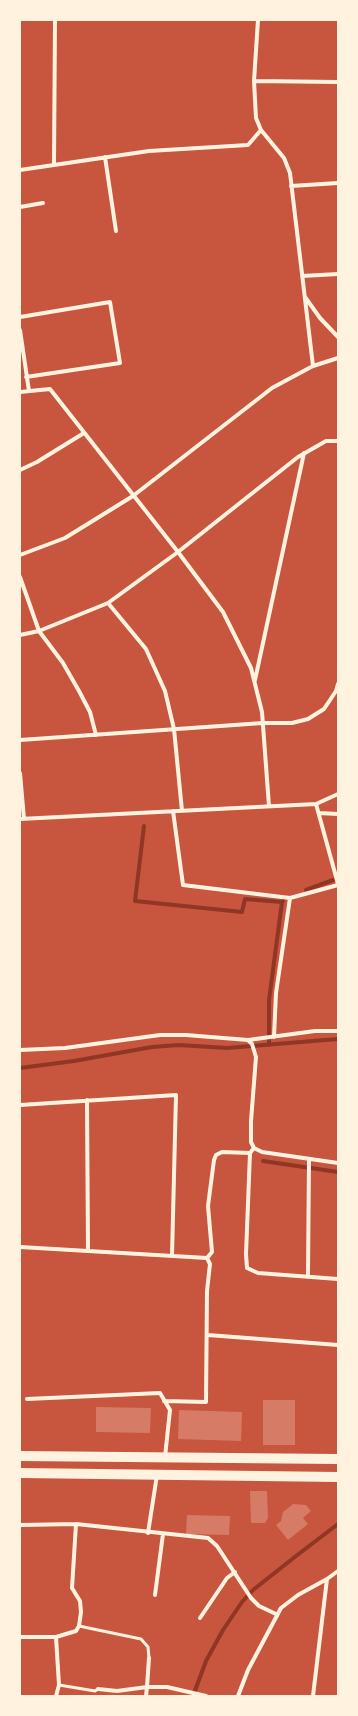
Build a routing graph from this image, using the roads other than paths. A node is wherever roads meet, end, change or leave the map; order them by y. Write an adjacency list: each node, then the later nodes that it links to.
1 (55, 20): 7 (street)
2 (258, 20): 3 (street)
3 (254, 81): 4 (street); 5 (street)
4 (338, 82)
5 (261, 130): 6 (street); 10 (street)
6 (105, 157): 7 (street); 13 (street)
7 (54, 164): 8 (street)
8 (20, 170)
9 (338, 183): 10 (street)
10 (291, 186): 15 (street)
11 (42, 204): 12 (street)
12 (20, 207)
13 (116, 231)
14 (338, 274): 15 (street)
15 (302, 276): 16 (street)
16 (305, 297): 19 (street); 21 (street)
17 (20, 316): 22 (street)
18 (20, 330): 22 (street)
19 (338, 337)
20 (338, 358): 21 (street)
21 (313, 366): 29 (street)
22 (26, 377): 23 (street)
23 (29, 391): 24 (street); 25 (street)
24 (20, 392)
25 (84, 433): 28 (street); 29 (street)
26 (338, 441): 27 (street)
27 (304, 453): 30 (street); 36 (street)
28 (20, 470)
29 (132, 496): 30 (street); 31 (street)
30 (178, 552): 33 (street); 36 (street)
31 (20, 555)
32 (20, 577): 34 (street)
33 (108, 603): 34 (street); 39 (street)
34 (39, 631): 35 (street); 40 (street)
35 (20, 635)
36 (254, 681): 38 (street)
37 (338, 684): 38 (street)
38 (263, 723): 39 (street); 45 (street)
39 (174, 729): 40 (street); 47 (street)
40 (96, 735): 41 (street)
41 (20, 740)
42 (20, 773): 50 (street)
43 (338, 794): 44 (street)
44 (316, 804): 45 (street); 48 (street)
45 (269, 806): 47 (street)
46 (173, 811): 47 (street); 50 (street); 52 (street)
47 (182, 811)
48 (319, 813): 49 (street); 51 (street)
49 (338, 814)
50 (22, 819)
51 (338, 885): 52 (street)
52 (290, 898): 54 (street)
53 (338, 1031): 54 (street)
54 (271, 1038): 55 (street)
55 (248, 1040): 56 (street); 59 (street)
56 (20, 1050)
57 (87, 1100): 58 (street); 64 (street); 65 (street)
58 (20, 1104)
59 (254, 1148): 60 (street); 61 (street)
60 (250, 1153): 66 (street); 67 (street)
61 (309, 1159): 62 (street); 67 (street)
62 (338, 1163)
63 (20, 1247): 64 (street)
64 (88, 1251): 65 (street)
65 (172, 1256): 66 (street)
66 (207, 1258): 69 (street)
67 (308, 1276): 68 (street)
68 (338, 1279)
69 (208, 1335): 70 (street); 72 (street)
70 (338, 1345)
71 (27, 1400): 72 (street)
72 (164, 1401): 74 (street)
73 (20, 1456): 74 (main road)
74 (165, 1458): 75 (main road)
75 (338, 1459)
76 (20, 1473): 77 (main road)
77 (157, 1475): 78 (main road); 81 (street)
78 (338, 1477)
79 (76, 1524): 80 (street); 81 (street); 89 (street)
80 (20, 1525)
81 (148, 1533): 82 (street)
82 (163, 1534): 84 (street); 86 (street)
83 (338, 1571): 85 (street)
84 (235, 1572): 87 (street); 88 (street)
85 (326, 1579): 87 (street); 100 (street)
86 (154, 1594)
87 (276, 1614): 99 (street)
88 (200, 1618)
89 (79, 1626): 91 (street); 92 (lane)
90 (20, 1637): 91 (street)
91 (56, 1637): 93 (street)
92 (149, 1658): 94 (street)
93 (59, 1685): 95 (lane); 96 (street)
94 (146, 1687): 95 (street); 97 (street); 98 (street)
95 (98, 1689)
96 (56, 1696)
97 (146, 1696)
98 (206, 1696)
99 (238, 1696)
100 (313, 1696)

